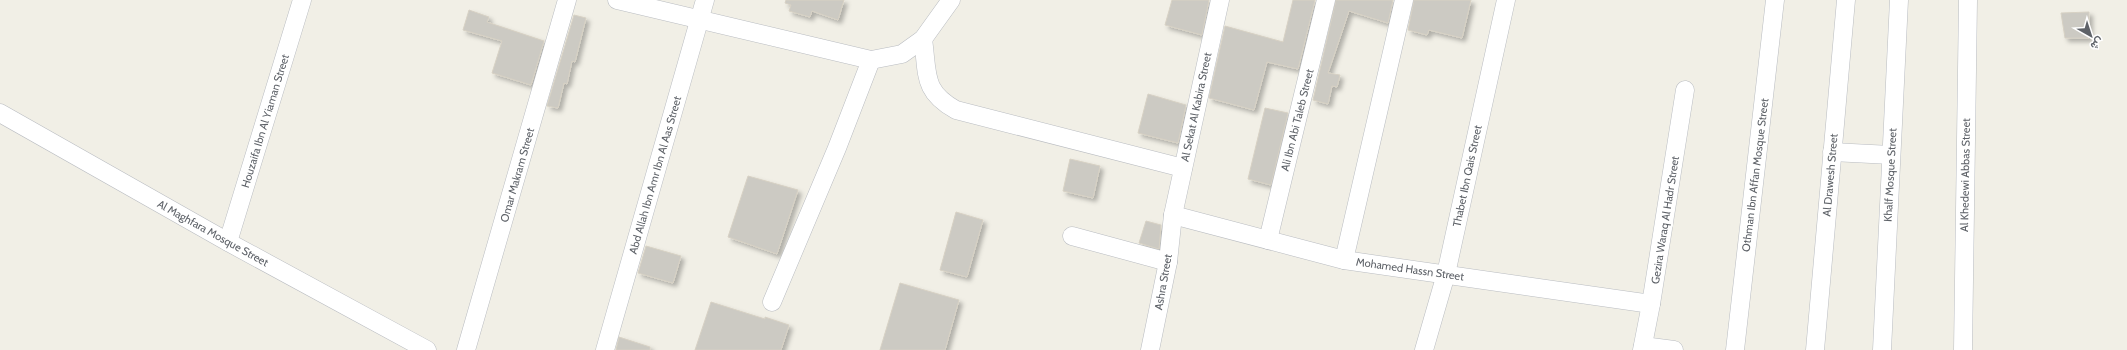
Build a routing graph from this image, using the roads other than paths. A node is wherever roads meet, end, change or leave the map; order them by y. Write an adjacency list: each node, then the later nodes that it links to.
1 (302, 0): 25 (street, Houzaifa Ibn Al Yiaman Street)
2 (567, 0): 33 (street, Omar Makram Street)
3 (617, 0): 14 (street)
4 (705, 0): 14 (street, Abd Allah Ibn Amr Ibn Al Aas Street)
5 (951, 0): 15 (street)
6 (1220, 0): 21 (street, Al Sekat Al Kabira Street)
7 (1326, 0): 24 (street, Ali Ibn Abi Taleb Street)
8 (1404, 0): 26 (street)
9 (1506, 0): 28 (street, Thabet Ibn Qais Street)
10 (1775, 0): 38 (street, Othman Ibn Affan Mosque Street)
11 (1846, 0): 19 (street, Al Drawesh Street)
12 (1899, 0): 20 (street, Khalf Mosque Street)
13 (1968, 0): 41 (street, Al Khedewi Abbas Street)
14 (699, 20): 16 (street); 34 (street, Abd Allah Ibn Amr Ibn Al Aas Street)
15 (923, 39): 16 (street); 21 (street)
16 (871, 60): 29 (street)
17 (1685, 90): 30 (street, Gezira Waraq Al Hadr Street)
18 (0, 113): 25 (street, Al Maghfara Mosque Street)
19 (1832, 152): 20 (street); 39 (street, Al Drawesh Street)
20 (1891, 155): 40 (street, Khalf Mosque Street)
21 (1183, 168): 22 (street, Al Sekat Al Kabira Street)
22 (1173, 214): 24 (street, Mohamed Hassn Street); 27 (street, Ashra Street)
23 (1072, 236): 27 (street)
24 (1268, 240): 26 (street, Mohamed Hassn Street)
25 (228, 242): 32 (street, Al Maghfara Mosque Street)
26 (1344, 260): 28 (street, Mohamed Hassn Street)
27 (1168, 262): 35 (street, Ashra Street)
28 (1446, 274): 30 (street, Mohamed Hassn Street); 36 (street, Thabet Ibn Qais Street)
29 (772, 302)
30 (1651, 304): 31 (street, Gezira Waraq Al Hadr Street)
31 (1643, 348): 37 (street)
32 (427, 350)
33 (466, 350)
34 (605, 350)
35 (1150, 350)
36 (1424, 350)
37 (1674, 350)
38 (1735, 350)
39 (1815, 350)
40 (1882, 350)
41 (1963, 350)

